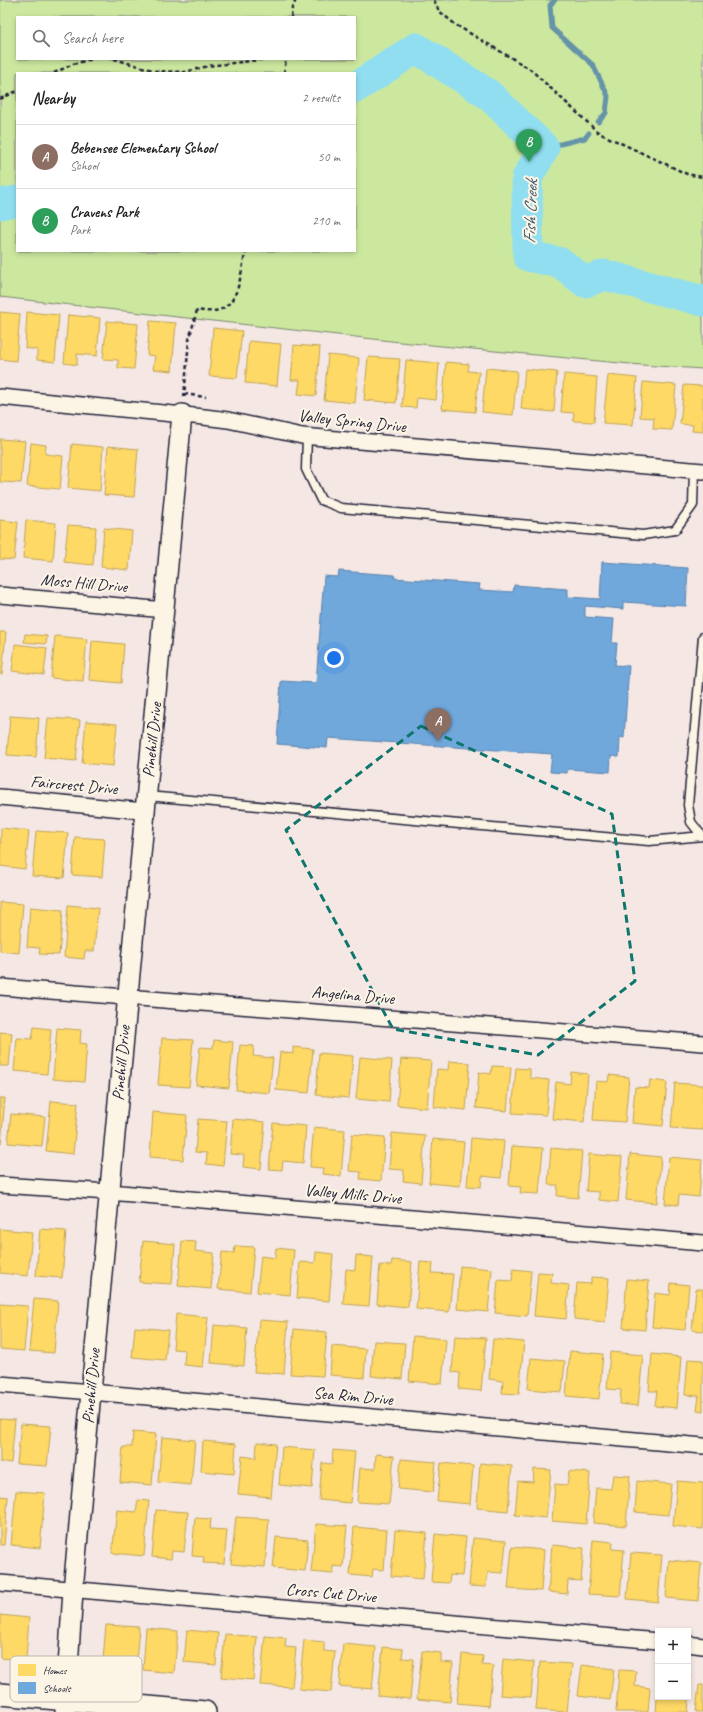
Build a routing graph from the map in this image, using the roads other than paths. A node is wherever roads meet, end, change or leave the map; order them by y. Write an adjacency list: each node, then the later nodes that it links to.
1 (0, 397): 2 (street, Valley Spring Drive)
2 (182, 414): 3 (street, Valley Spring Drive); 6 (street, Pinehill Drive)
3 (307, 437): 4 (street, Valley Spring Drive); 4 (lane)
4 (698, 471)
5 (0, 595): 6 (street, Moss Hill Drive)
6 (165, 610): 9 (street, Pinehill Drive)
7 (703, 637): 10 (lane)
8 (0, 797): 9 (street, Faircrest Drive)
9 (145, 803): 10 (lane); 12 (street, Pinehill Drive)
10 (703, 836)
11 (0, 987): 12 (street, Angelina Drive)
12 (128, 996): 13 (street, Angelina Drive); 15 (street, Pinehill Drive)
13 (703, 1043)
14 (0, 1185): 15 (street, Valley Mills Drive)
15 (109, 1192): 16 (street, Valley Mills Drive); 18 (street, Pinehill Drive)
16 (703, 1243)
17 (0, 1384): 18 (street, Sea Rim Drive)
18 (91, 1392): 19 (street, Sea Rim Drive); 21 (street, Pinehill Drive)
19 (703, 1446)
20 (0, 1583): 21 (street, Cross Cut Drive)
21 (74, 1591): 22 (street, Cross Cut Drive); 25 (street, Pinehill Drive)
22 (655, 1641)
23 (691, 1644): 24 (street)
24 (703, 1646)
25 (69, 1656)
26 (0, 1694): 27 (main road)
27 (10, 1696)
28 (43, 1702): 29 (main road)
29 (65, 1706): 30 (main road)
30 (205, 1712)

